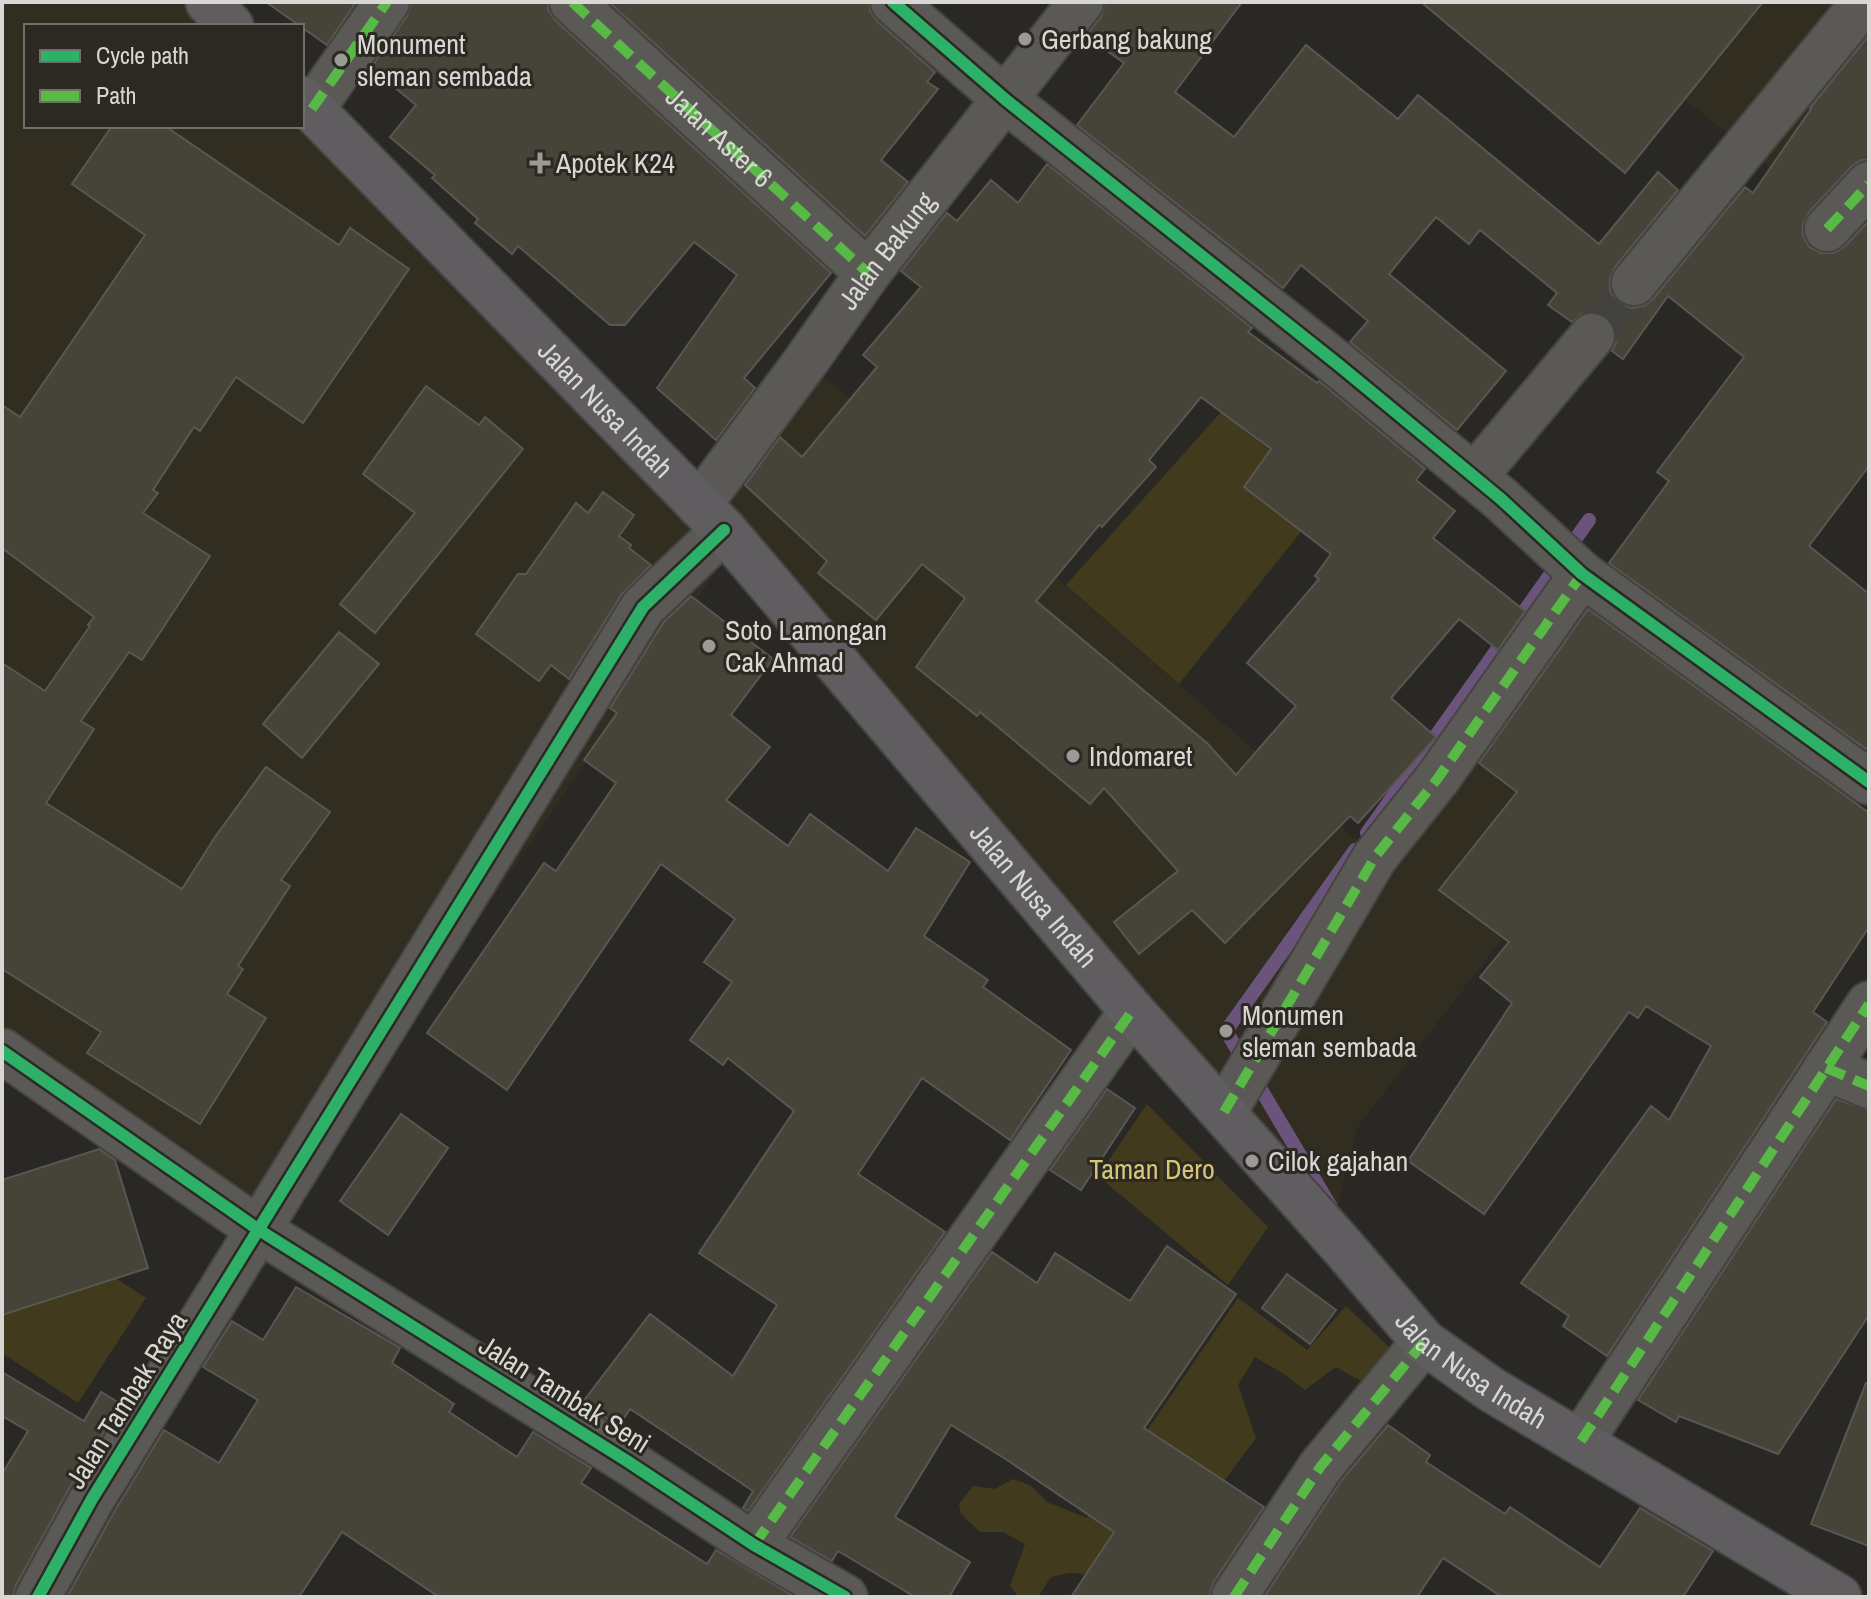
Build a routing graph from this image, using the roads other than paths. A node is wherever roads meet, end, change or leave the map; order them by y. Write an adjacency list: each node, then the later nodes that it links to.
1 (208, 2): 7 (main road)
2 (387, 2): 9 (street)
3 (572, 2): 12 (street, Jalan Aster 6)
4 (893, 2): 8 (street)
5 (1081, 2): 8 (street, Jalan Bakung)
6 (1864, 2): 13 (street)
7 (229, 24)
8 (1006, 100): 12 (street, Jalan Bakung); 15 (street)
9 (307, 104): 16 (main road, Jalan Nusa Indah)
10 (1869, 184): 11 (street)
11 (1827, 229)
12 (868, 273): 16 (street, Jalan Bakung)
13 (1634, 283)
14 (1592, 336): 15 (street)
15 (1474, 477): 17 (street)
16 (711, 518): 20 (main road, Jalan Nusa Indah); 25 (street, Jalan Bakung)
17 (1582, 574): 18 (street); 24 (street)
18 (1869, 782)
19 (1869, 1004): 22 (street)
20 (1132, 1011): 24 (main road, Jalan Nusa Indah); 28 (street)
21 (2, 1051): 25 (street, Jalan Tambak Seni)
22 (1826, 1068): 23 (street); 27 (street)
23 (1869, 1086)
24 (1224, 1112): 26 (main road, Jalan Nusa Indah)
25 (259, 1230): 28 (street, Jalan Tambak Seni); 29 (street, Jalan Tambak Raya)
26 (1424, 1342): 27 (main road, Jalan Nusa Indah); 31 (street)
27 (1581, 1441): 32 (main road, Jalan Nusa Indah)
28 (754, 1545): 30 (street, Jalan Tambak Seni)
29 (45, 1594)
30 (839, 1595)
31 (1234, 1597)
32 (1839, 1597)

